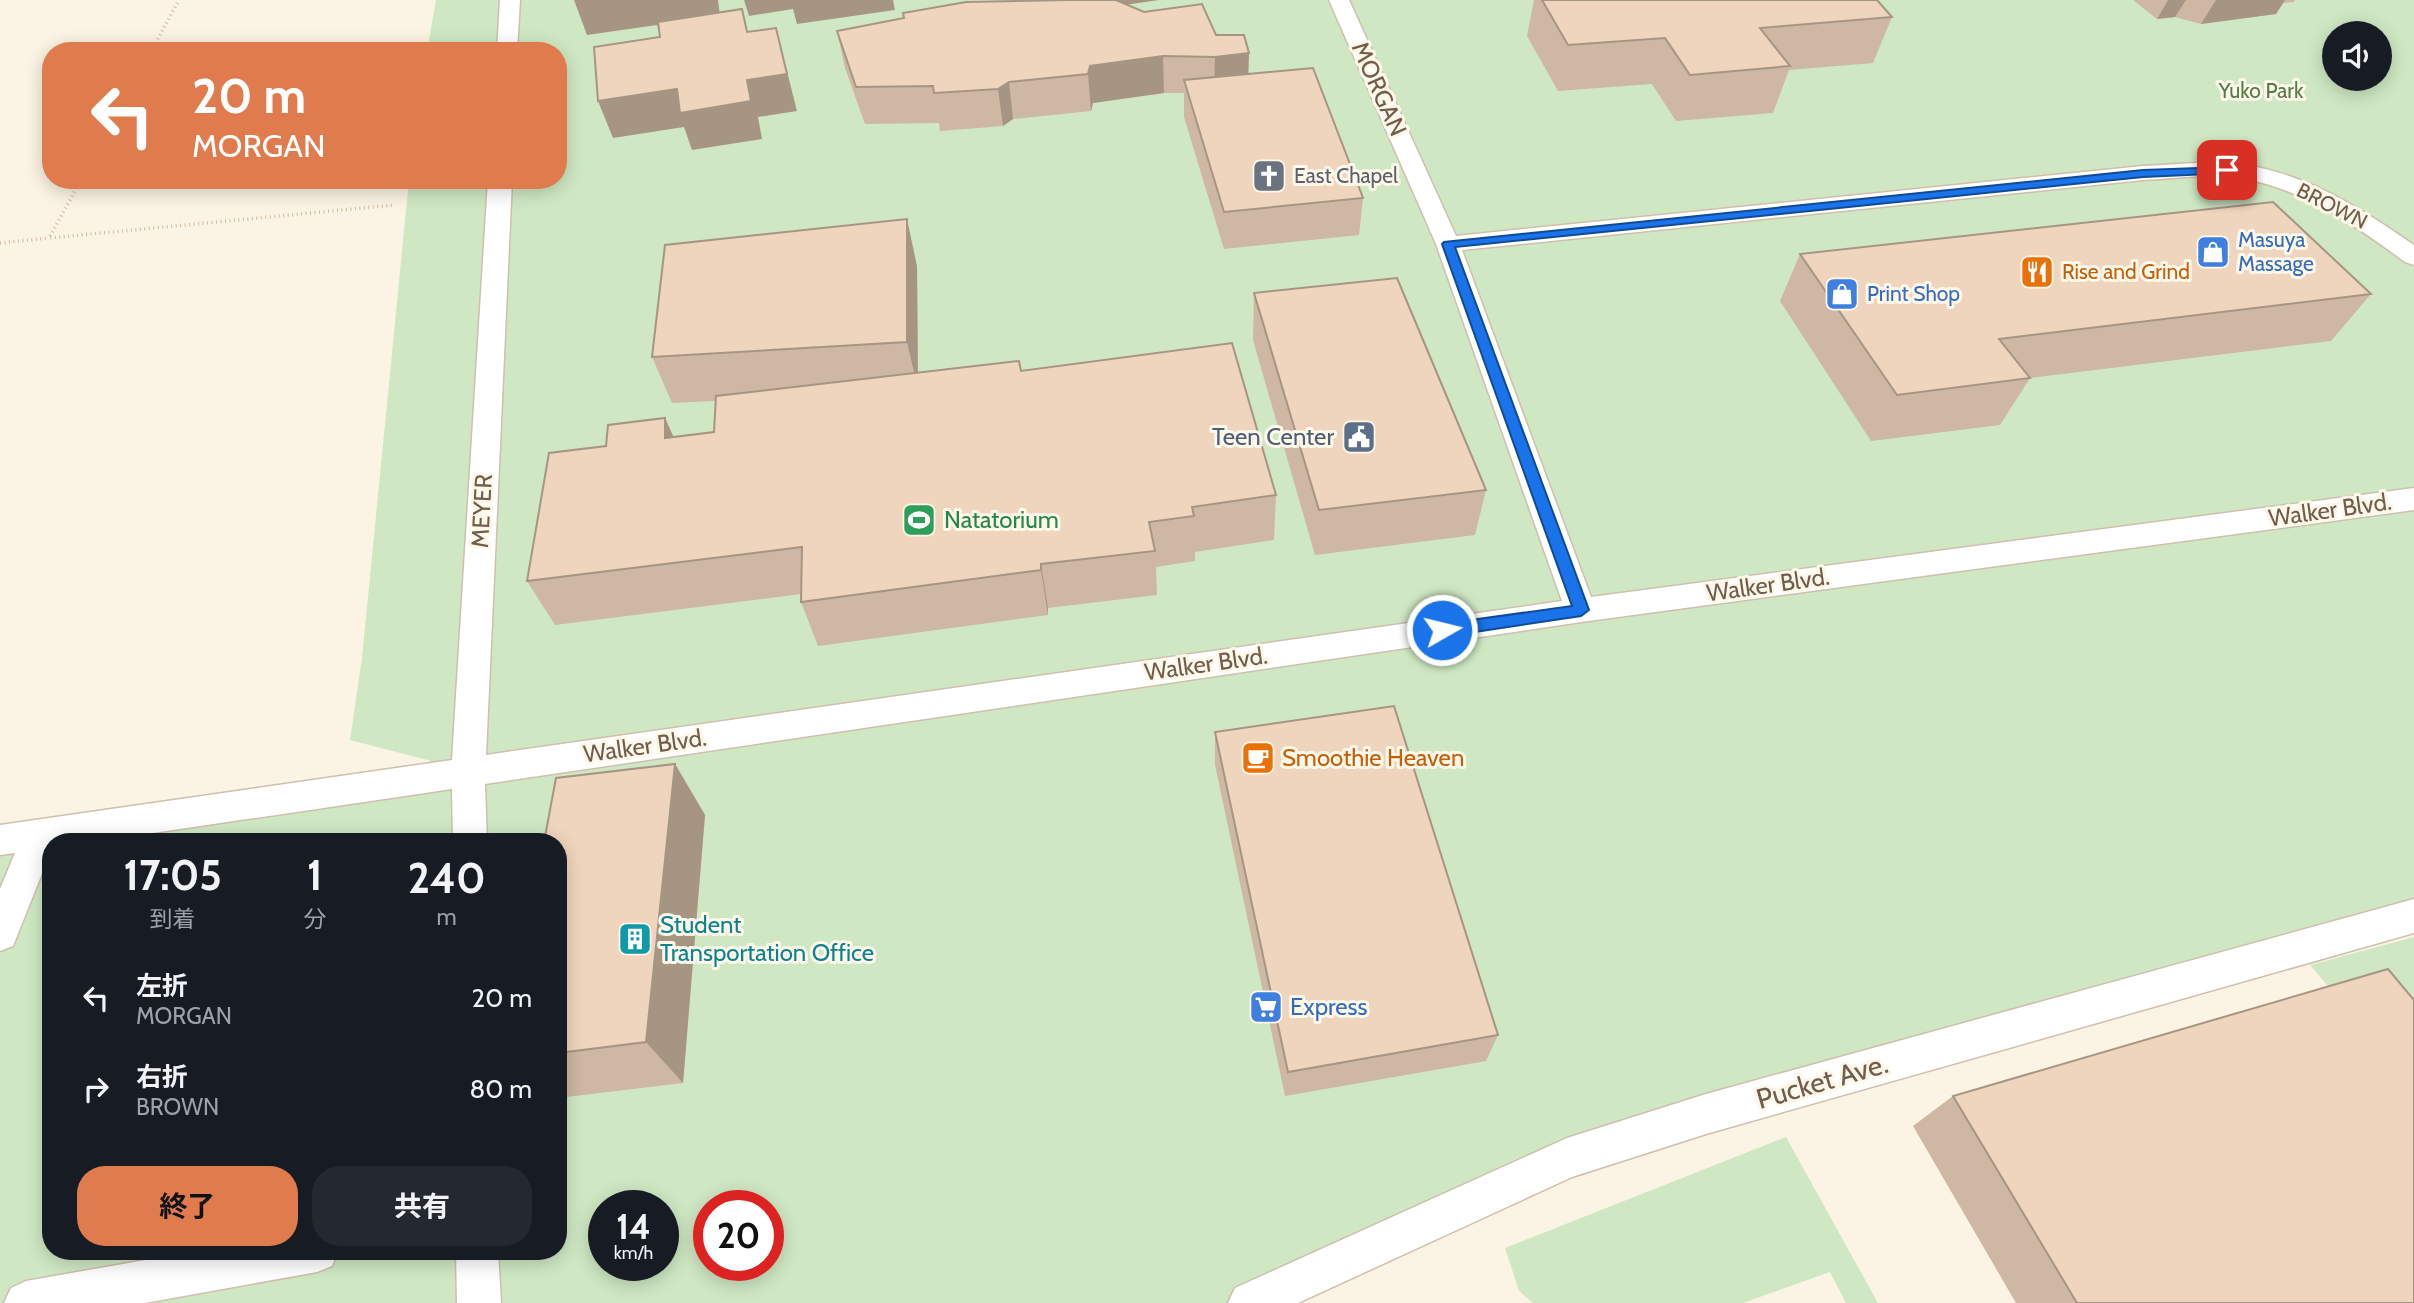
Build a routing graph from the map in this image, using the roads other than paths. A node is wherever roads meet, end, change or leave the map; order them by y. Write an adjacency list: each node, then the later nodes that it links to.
1 (510, 0): 3 (lane)
2 (1339, 0): 5 (lane, MORGAN)
3 (508, 42)
4 (500, 189): 9 (lane, MEYER)
5 (1448, 244): 6 (lane, BROWN); 8 (lane, MORGAN)
6 (2414, 257)
7 (2414, 499): 8 (lane, Walker Blvd.)
8 (1581, 610): 9 (lane, Walker Blvd.)
9 (468, 771): 10 (lane, Walker Blvd.); 11 (lane, MEYER)
10 (47, 833)
11 (470, 833)
12 (40, 834): 13 (lane, Walker Blvd.); 15 (lane)
13 (0, 839)
14 (2414, 916): 20 (lane, Pucket Ave.)
15 (0, 934)
16 (267, 1260): 18 (lane)
17 (477, 1260): 19 (lane)
18 (26, 1303)
19 (479, 1303)
20 (1250, 1303)

